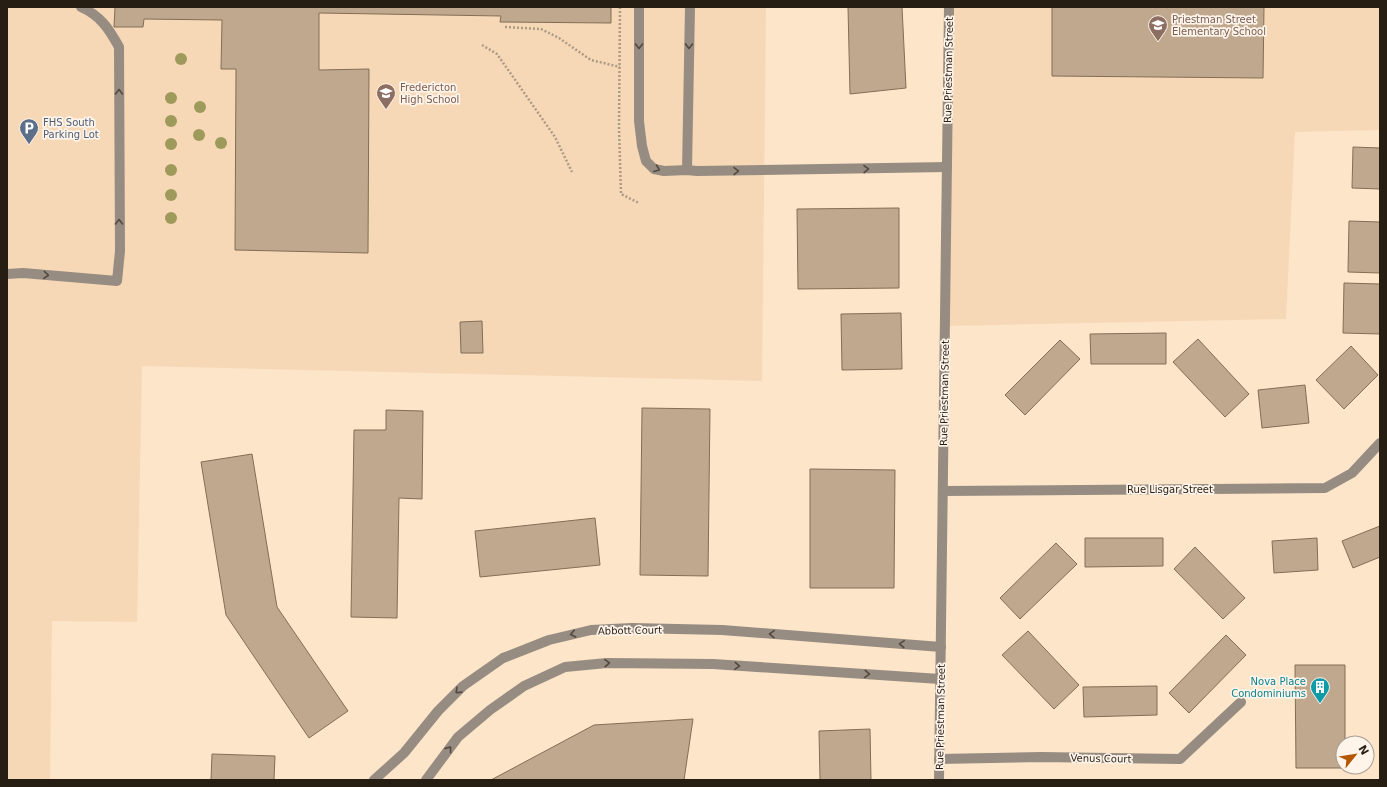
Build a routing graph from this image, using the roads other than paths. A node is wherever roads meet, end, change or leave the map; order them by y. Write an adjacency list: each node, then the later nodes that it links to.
1 (81, 7): 7 (street, one-way to 1)
2 (639, 7): 6 (street, one-way to 6)
3 (690, 7): 6 (street, one-way to 6)
4 (949, 7): 5 (street, Rue Priestman Street)
5 (947, 167): 6 (street, one-way to 5); 9 (street, Rue Priestman Street)
6 (687, 170)
7 (7, 274)
8 (1380, 443): 9 (street, Rue Lisgar Street)
9 (943, 491): 10 (street, Rue Priestman Street)
10 (941, 647): 11 (street, Rue Priestman Street); 14 (street, Abbott Court, one-way to 14)
11 (940, 679): 13 (street, Rue Priestman Street); 15 (street, one-way to 11)
12 (1241, 702): 13 (street, Venus Court)
13 (939, 759): 16 (street, Rue Priestman Street)
14 (374, 780)
15 (426, 780)
16 (939, 780)

